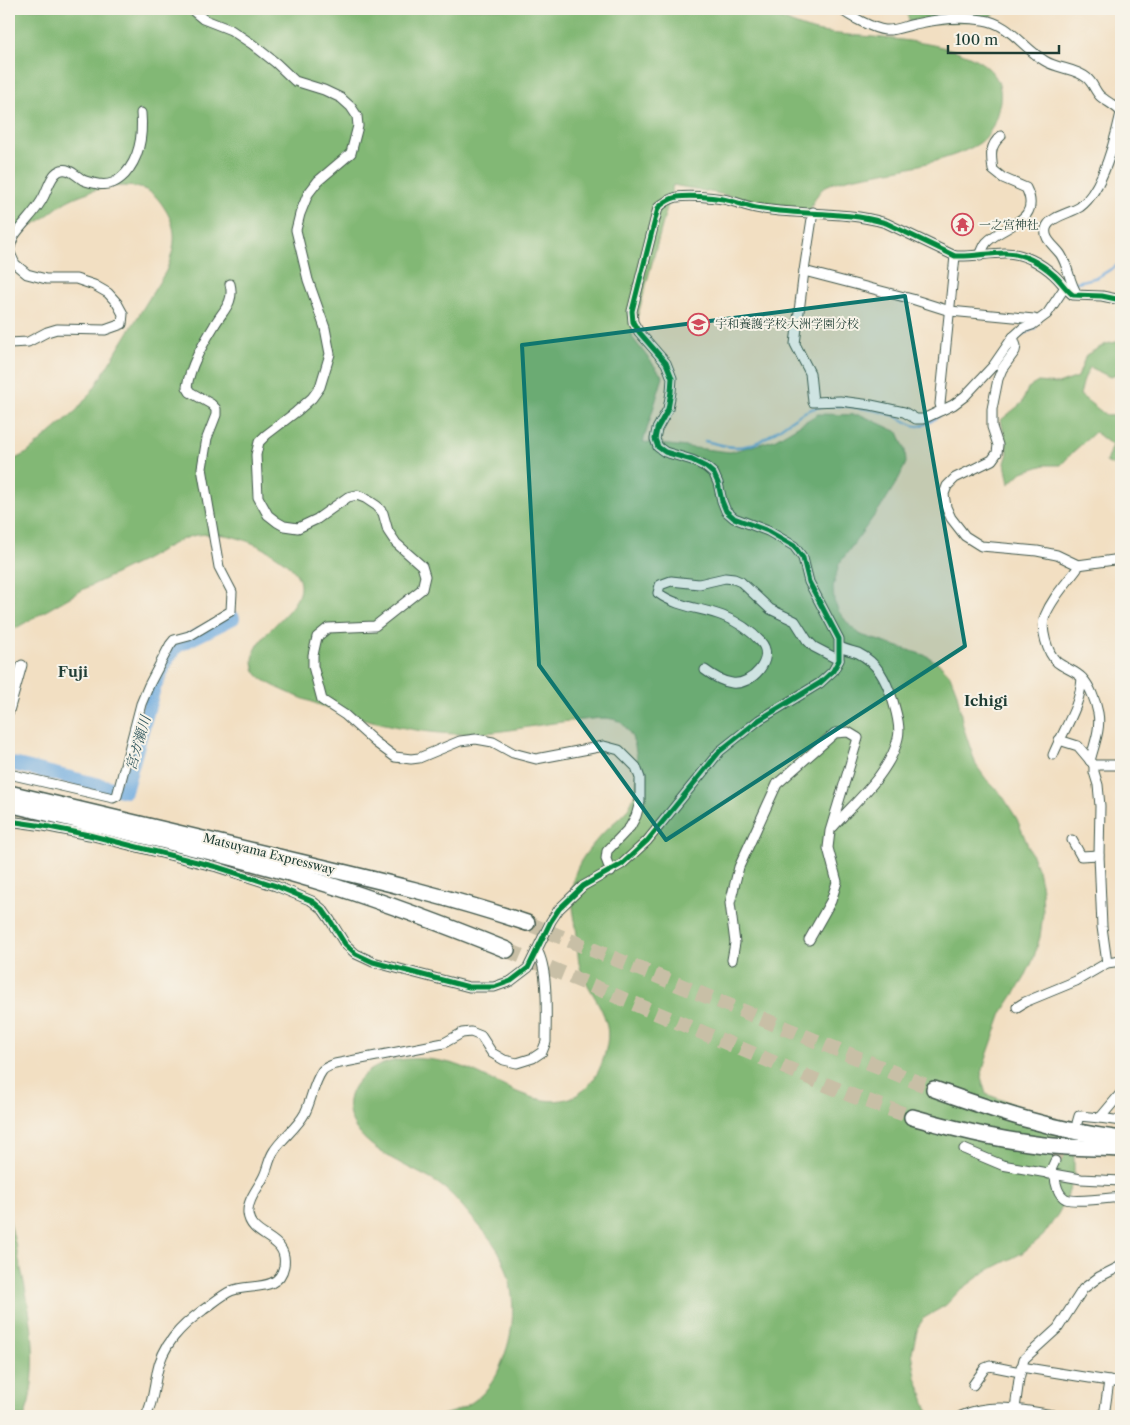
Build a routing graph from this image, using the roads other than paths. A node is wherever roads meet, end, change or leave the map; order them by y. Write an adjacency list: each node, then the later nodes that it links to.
1 (191, 9): 39 (street)
2 (841, 9): 4 (street)
3 (141, 113): 7 (street)
4 (1121, 113): 13 (street)
5 (1001, 136): 9 (street)
6 (813, 212): 8 (street); 10 (street); 22 (street)
7 (9, 251): 18 (street)
8 (955, 256): 9 (street); 15 (street)
9 (980, 256): 12 (street)
10 (804, 271): 15 (street); 19 (street)
11 (230, 284): 32 (street)
12 (1065, 287): 13 (street); 16 (street)
13 (1077, 294): 14 (street)
14 (1121, 300)
15 (950, 311): 16 (street); 19 (street)
16 (1038, 321): 17 (street)
17 (1014, 340): 19 (street); 21 (street)
18 (9, 343)
19 (942, 410)
20 (1121, 559): 21 (street)
21 (1078, 565): 26 (street)
22 (840, 647): 23 (street); 36 (street)
23 (839, 660): 25 (street); 39 (street)
24 (22, 665): 27 (street)
25 (705, 670)
26 (1082, 678): 28 (street); 30 (street)
27 (9, 711)
28 (1059, 740): 29 (street); 30 (street)
29 (1053, 755)
30 (1092, 763): 31 (street); 38 (street)
31 (1121, 766)
32 (9, 774)
33 (9, 793): 40 (highway, Matsuyama Expressway)
34 (9, 804): 42 (highway, Matsuyama Expressway)
35 (9, 821): 43 (street)
36 (830, 831): 41 (street); 44 (street)
37 (1072, 840): 38 (street)
38 (1099, 855): 46 (street)
39 (611, 872): 43 (street)
40 (527, 923)
41 (809, 940)
42 (508, 950)
43 (537, 950): 71 (street)
44 (732, 960)
45 (1121, 961): 46 (street)
46 (1107, 963): 47 (street)
47 (1018, 1007)
48 (934, 1089): 54 (highway)
49 (1121, 1094): 51 (street)
50 (912, 1117): 57 (highway)
51 (1100, 1118): 52 (street); 53 (street)
52 (1121, 1121)
53 (1077, 1123)
54 (1055, 1127): 55 (highway); 56 (highway)
55 (1121, 1132)
56 (1121, 1139)
57 (1026, 1142): 59 (highway); 60 (highway)
58 (964, 1149): 62 (street)
59 (1121, 1149)
60 (1121, 1158)
61 (1055, 1161): 62 (street)
62 (1052, 1175): 63 (street); 64 (street)
63 (1121, 1181)
64 (1121, 1197)
65 (1121, 1266): 66 (street)
66 (1021, 1370): 67 (street); 69 (street); 70 (street)
67 (1109, 1381): 68 (street); 74 (street)
68 (1121, 1383)
69 (973, 1385)
70 (1015, 1413): 72 (street); 73 (street)
71 (146, 1416)
72 (961, 1416)
73 (1059, 1416)
74 (1104, 1416)

